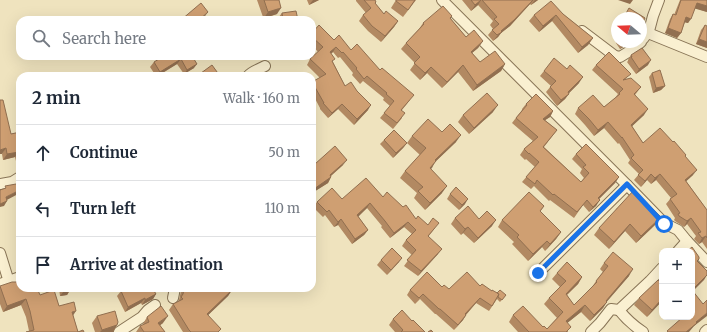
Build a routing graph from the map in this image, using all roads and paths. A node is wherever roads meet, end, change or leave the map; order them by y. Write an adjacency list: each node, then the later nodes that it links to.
1 (442, 0): 11 (street)
2 (658, 0): 4 (street)
3 (573, 24): 5 (street)
4 (648, 33): 6 (street)
5 (634, 48)
6 (707, 57)
7 (265, 66): 8 (street)
8 (252, 72)
9 (16, 180): 10 (street)
10 (0, 184)
11 (627, 184): 12 (street); 17 (street)
12 (687, 241): 13 (street); 15 (street)
13 (681, 248)
14 (0, 253): 19 (street)
15 (707, 262)
16 (659, 271): 23 (street)
17 (538, 273)
18 (16, 278): 19 (street)
19 (4, 283)
20 (174, 292): 21 (street)
21 (173, 298)
22 (155, 305): 24 (street)
23 (619, 310): 25 (street); 26 (street)
24 (119, 332)
25 (591, 332)
26 (643, 332)

